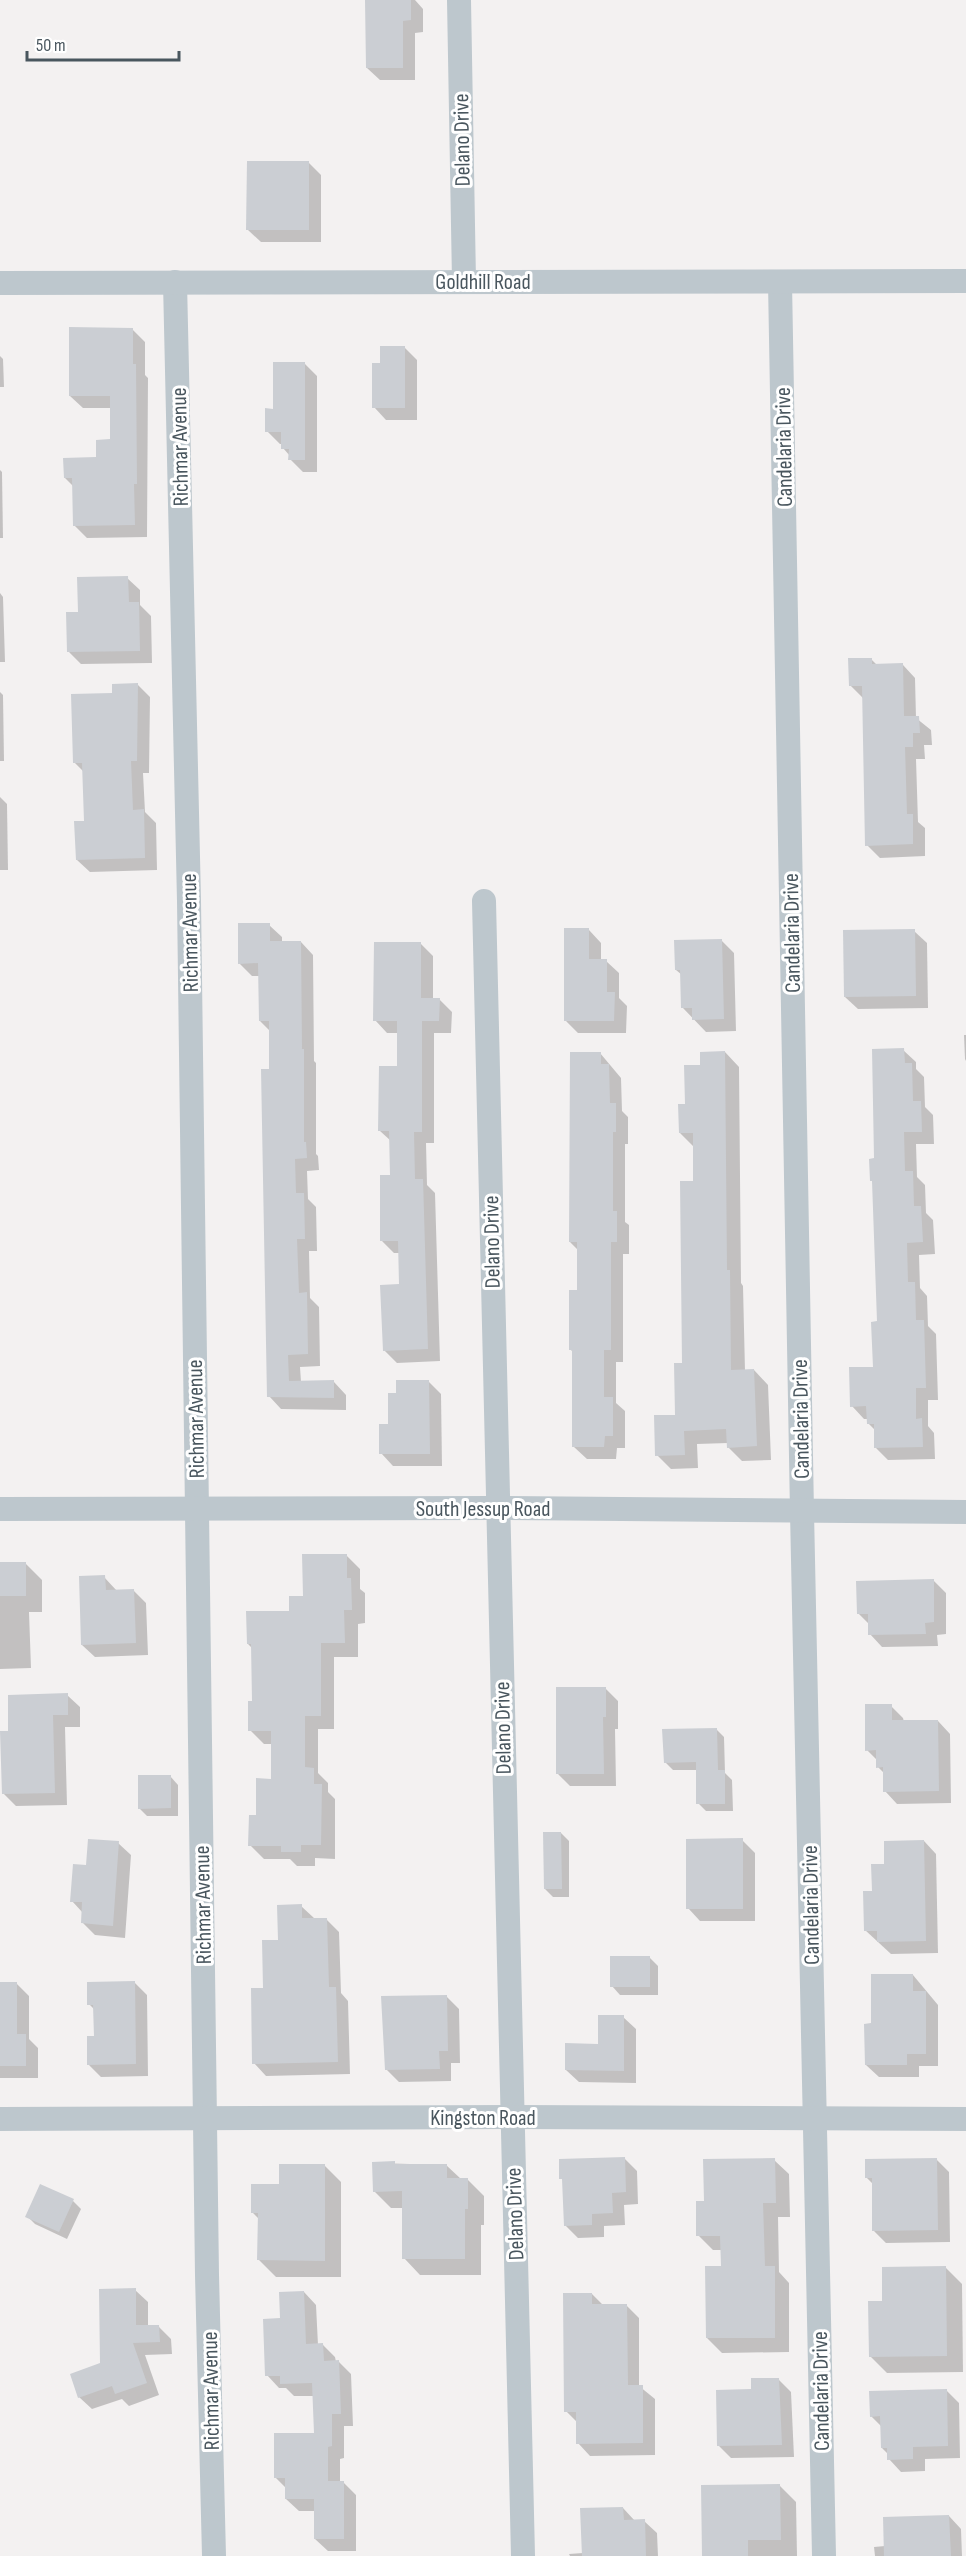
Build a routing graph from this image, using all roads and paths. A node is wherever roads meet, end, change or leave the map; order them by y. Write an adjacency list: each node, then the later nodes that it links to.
1 (459, 0): 2 (street, Delano Drive)
2 (464, 281): 4 (street, Goldhill Road); 5 (street, Goldhill Road)
3 (966, 281): 5 (street, Goldhill Road)
4 (176, 282): 6 (street, Goldhill Road); 10 (street, Richmar Avenue)
5 (780, 282): 11 (street, Candelaria Drive)
6 (0, 283)
7 (484, 901): 8 (street, Delano Drive)
8 (497, 1508): 10 (street, South Jessup Road); 11 (street, South Jessup Road); 13 (street, Delano Drive)
9 (0, 1509): 10 (street, South Jessup Road)
10 (196, 1509): 14 (street, Richmar Avenue)
11 (802, 1512): 12 (street, South Jessup Road); 17 (street, Candelaria Drive)
12 (966, 1512)
13 (511, 2117): 14 (street, Kingston Road); 17 (street, Kingston Road); 19 (street, Delano Drive)
14 (205, 2118): 15 (street, Kingston Road); 18 (street, Richmar Avenue)
15 (0, 2119)
16 (966, 2119): 17 (street, Kingston Road)
17 (814, 2120): 20 (street, Candelaria Drive)
18 (214, 2556)
19 (523, 2556)
20 (825, 2556)

